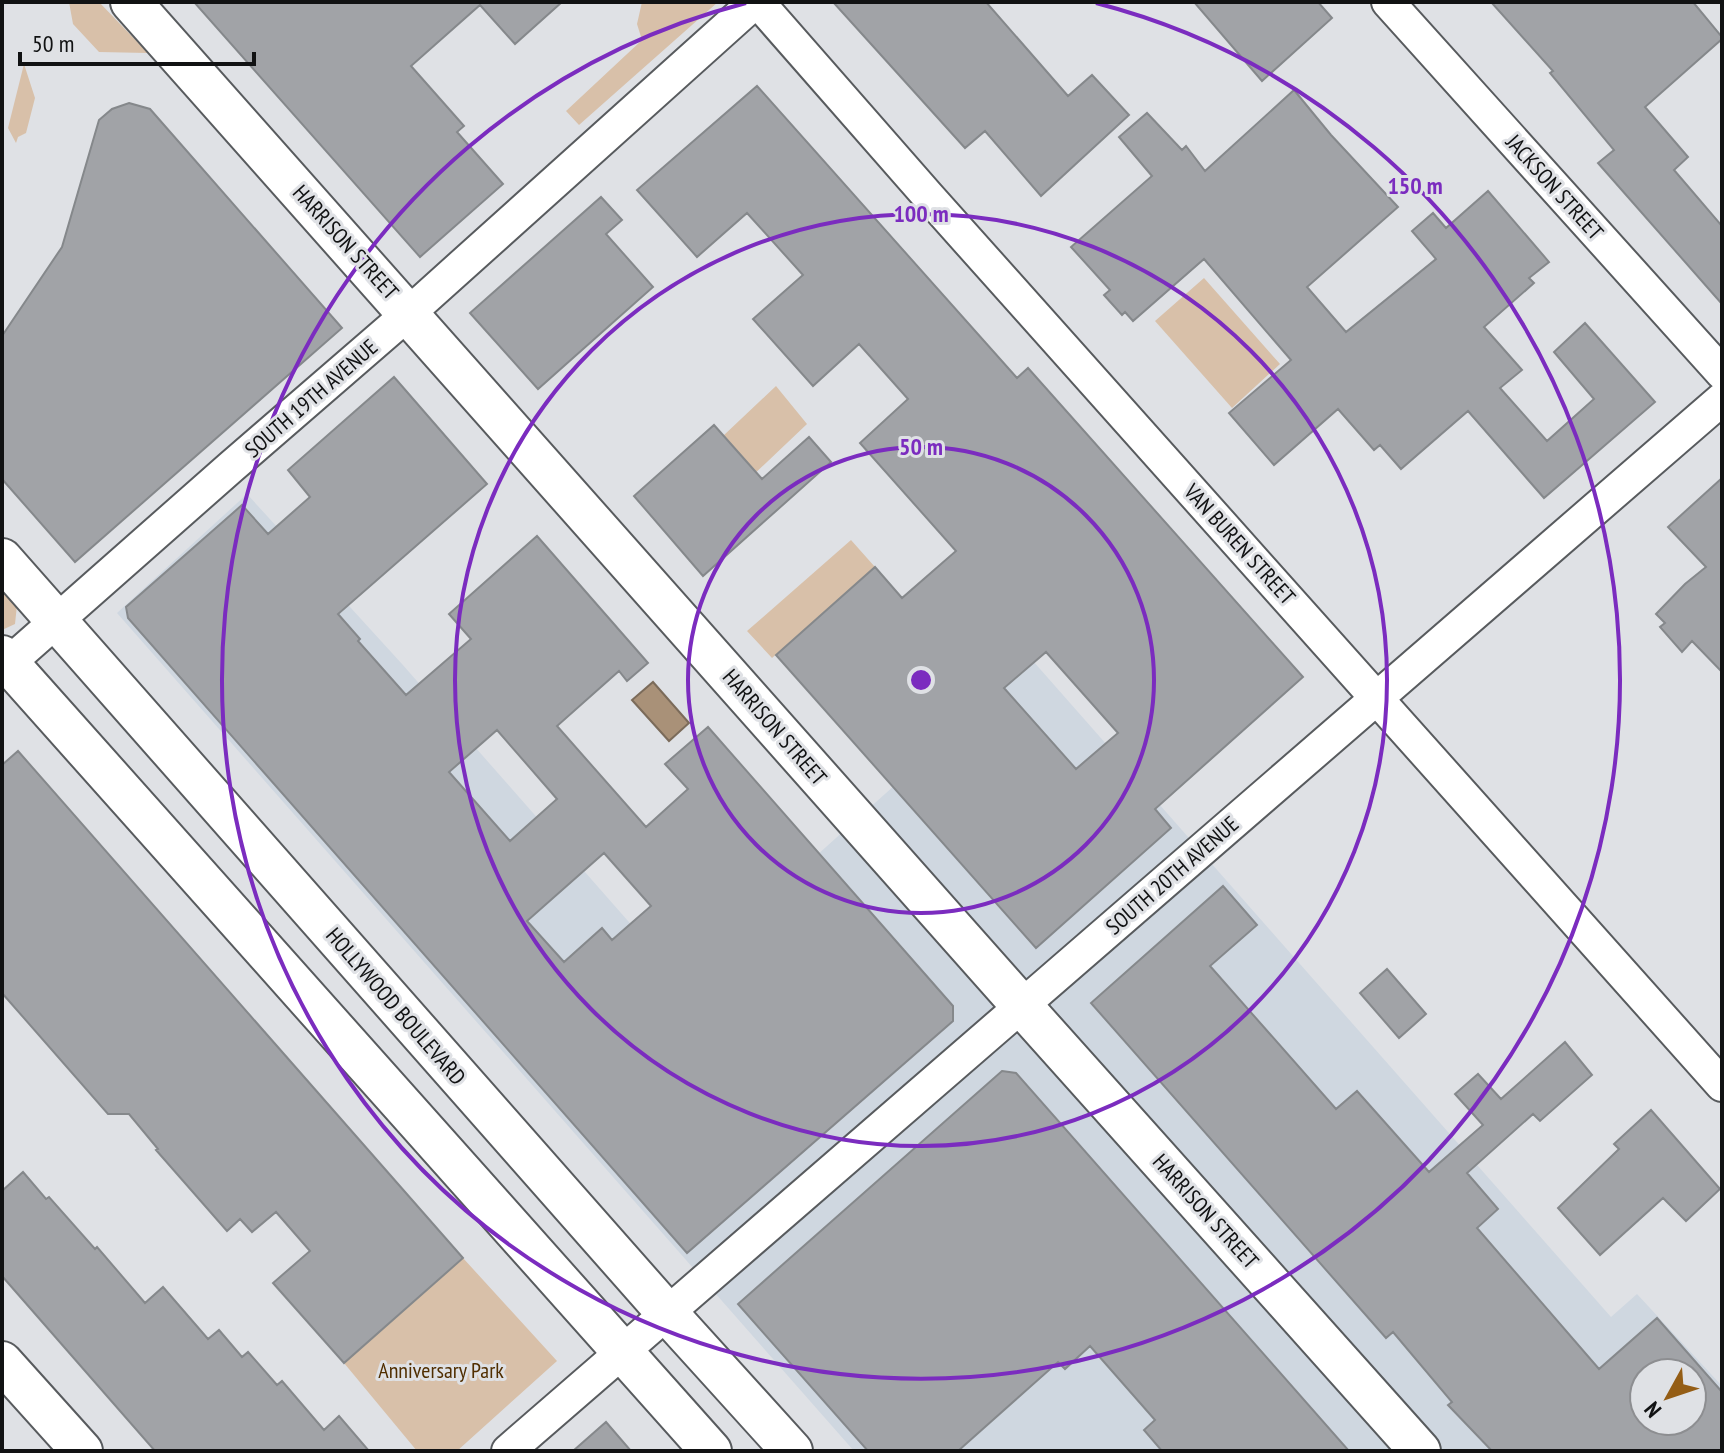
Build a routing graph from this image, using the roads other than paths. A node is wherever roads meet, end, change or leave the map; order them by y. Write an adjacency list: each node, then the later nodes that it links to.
1 (131, 2): 4 (main road, HARRISON STREET)
2 (756, 2): 4 (street, SOUTH 19TH AVENUE); 10 (street, VAN BUREN STREET)
3 (1388, 2): 5 (street, JACKSON STREET)
4 (409, 313): 8 (street, SOUTH 19TH AVENUE); 11 (main road, HARRISON STREET)
5 (1722, 373)
6 (1722, 399): 10 (street, SOUTH 20TH AVENUE)
7 (2, 559): 8 (main road, HOLLYWOOD BOULEVARD)
8 (58, 620): 9 (street, SOUTH 19TH AVENUE); 13 (main road, HOLLYWOOD BOULEVARD)
9 (4, 663): 14 (main road)
10 (1377, 698): 11 (street, SOUTH 20TH AVENUE); 12 (street, VAN BUREN STREET)
11 (1021, 1005): 13 (street, SOUTH 20TH AVENUE); 20 (main road, HARRISON STREET)
12 (1722, 1085)
13 (667, 1313): 14 (street, SOUTH 20TH AVENUE); 19 (main road, HOLLYWOOD BOULEVARD)
14 (622, 1351): 17 (street, SOUTH 20TH AVENUE); 18 (main road)
15 (2, 1362): 16 (main road)
16 (82, 1451)
17 (508, 1451)
18 (711, 1451)
19 (792, 1451)
20 (1420, 1451)

